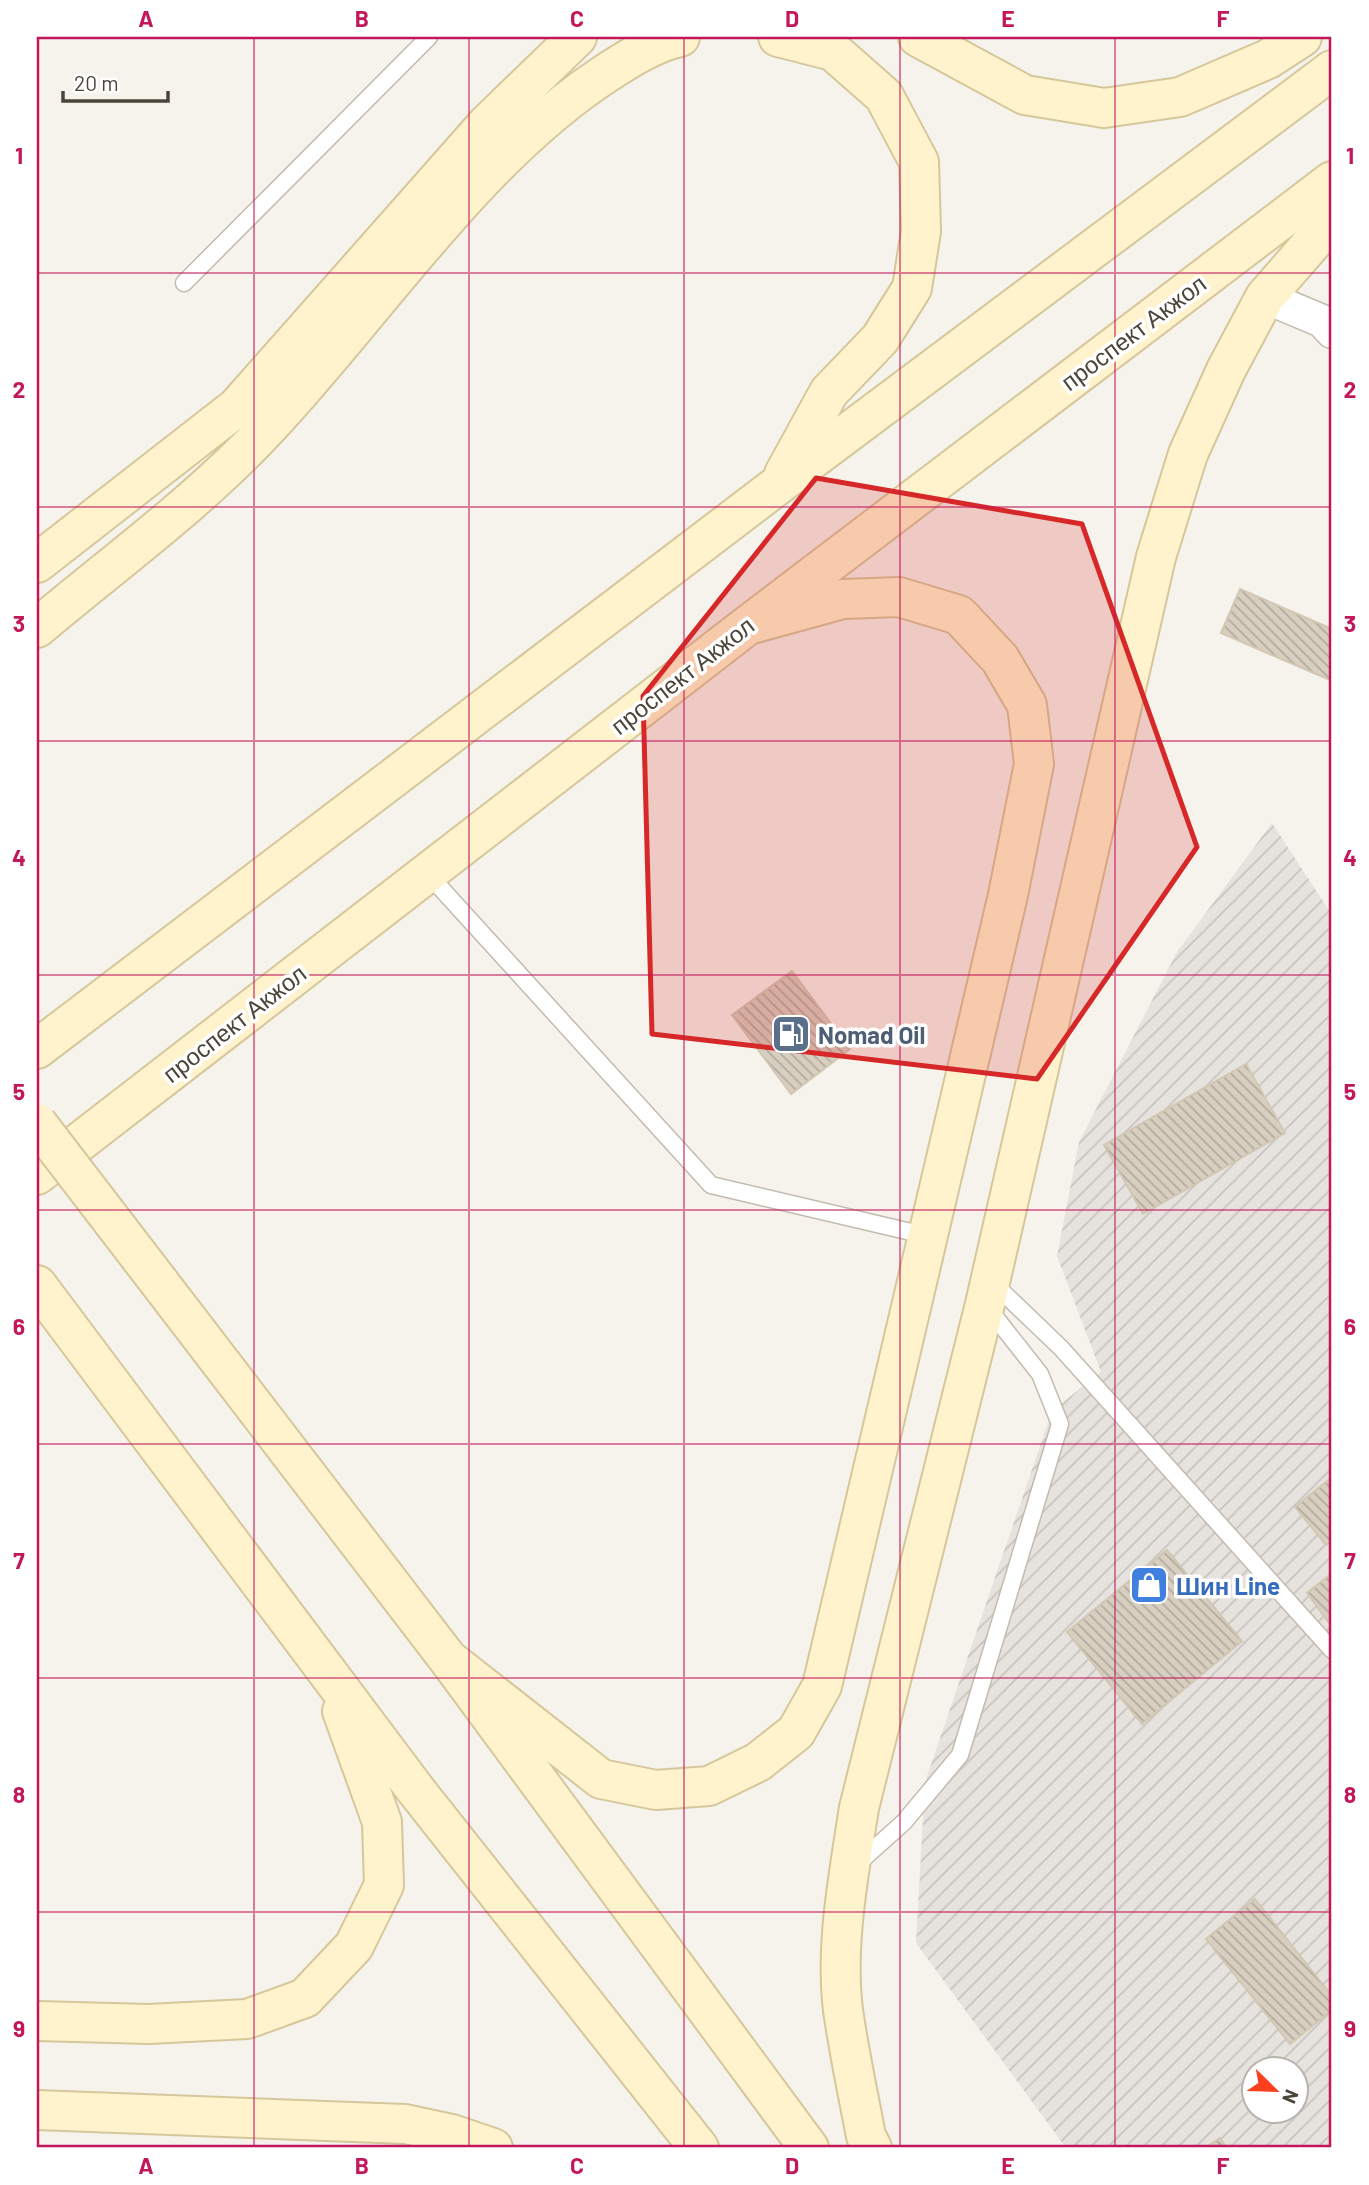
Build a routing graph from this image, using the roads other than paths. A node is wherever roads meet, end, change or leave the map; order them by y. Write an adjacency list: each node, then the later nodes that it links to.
1 (429, 37): 10 (lane)
2 (577, 37): 14 (main road)
3 (680, 37): 16 (main road)
4 (778, 37): 13 (main road)
5 (918, 37): 6 (main road)
6 (1302, 37)
7 (1332, 71): 13 (main road)
8 (1332, 181): 15 (main road, проспект Акжол)
9 (1332, 220): 11 (main road)
10 (184, 283)
11 (1265, 297): 12 (street); 23 (main road)
12 (1332, 332)
13 (778, 485): 18 (main road)
14 (37, 563)
15 (748, 625): 17 (main road, проспект Акжол); 21 (main road)
16 (37, 628)
17 (427, 873): 20 (main road, проспект Акжол); 21 (lane)
18 (37, 1049)
19 (37, 1123): 25 (main road, bridge)
20 (37, 1175)
21 (928, 1236): 25 (main road)
22 (37, 1285): 26 (main road)
23 (987, 1292): 24 (lane); 27 (main road); 27 (lane)
24 (1332, 1650)
25 (448, 1659): 32 (main road)
26 (328, 1673): 28 (main road); 31 (main road)
27 (849, 1871): 33 (main road)
28 (37, 2021)
29 (37, 2110): 30 (main road)
30 (493, 2148)
31 (699, 2148)
32 (809, 2148)
33 (872, 2148)

